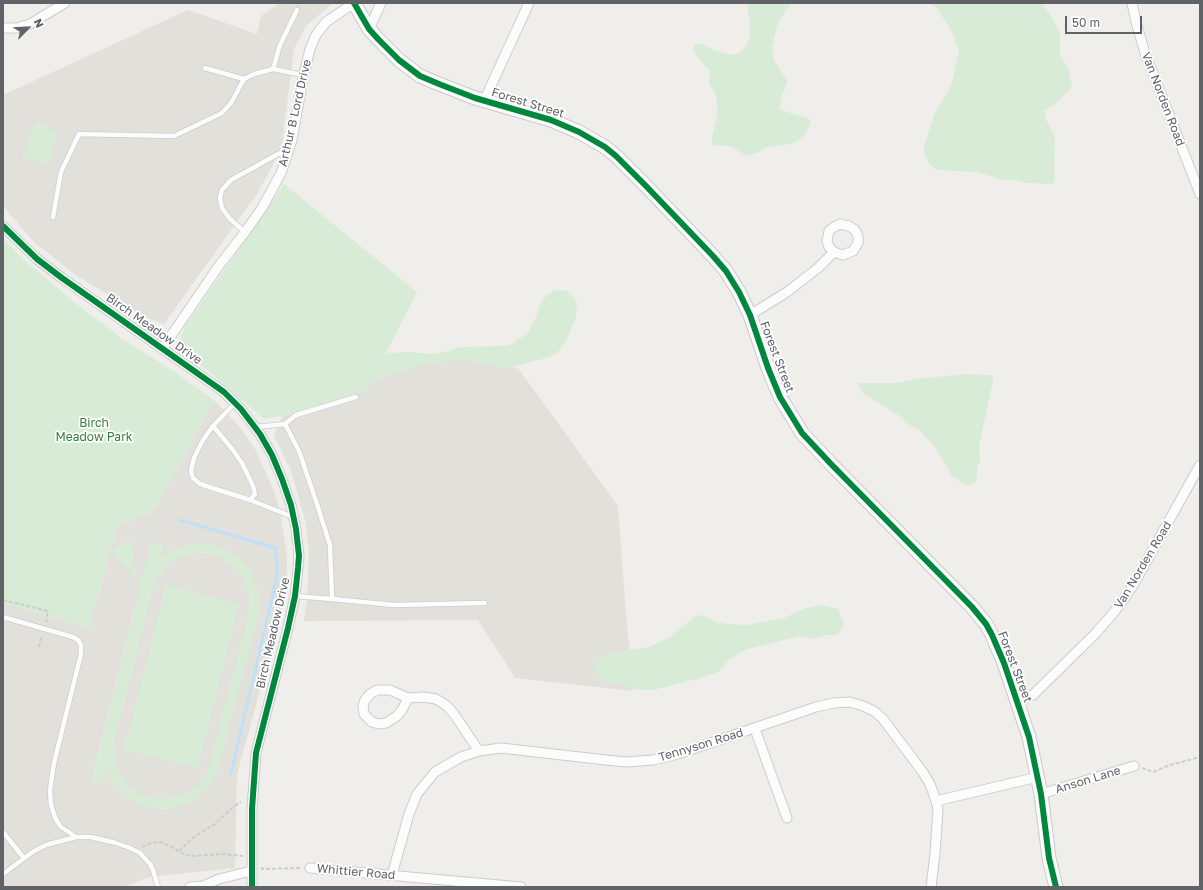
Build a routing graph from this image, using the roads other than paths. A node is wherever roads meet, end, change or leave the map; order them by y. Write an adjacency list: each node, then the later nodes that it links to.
1 (65, 3): 7 (street)
2 (354, 3): 8 (street, Forest Street); 11 (street, Arthur B Lord Drive)
3 (381, 3): 8 (street)
4 (529, 3): 13 (street)
5 (1132, 3): 15 (street, Van Norden Road)
6 (297, 10): 10 (lane)
7 (3, 28)
8 (369, 29): 13 (street, Forest Street)
9 (205, 68): 12 (lane)
10 (272, 69): 11 (lane); 12 (lane)
11 (303, 75): 14 (street, Arthur B Lord Drive)
12 (244, 79): 17 (lane)
13 (484, 101): 21 (street, Forest Street)
14 (290, 148): 19 (street, Arthur B Lord Drive); 19 (lane)
15 (1196, 172): 16 (street, Van Norden Road)
16 (1200, 194)
17 (53, 217)
18 (3, 226): 22 (street, Birch Meadow Drive)
19 (245, 232): 22 (street, Arthur B Lord Drive)
20 (834, 252): 21 (street)
21 (750, 315): 36 (street, Forest Street)
22 (162, 349): 24 (street, Birch Meadow Drive)
23 (356, 398): 25 (lane)
24 (235, 403): 26 (lane); 27 (street, Birch Meadow Drive)
25 (285, 424): 27 (lane); 32 (lane)
26 (213, 426): 29 (lane); 29 (lane)
27 (255, 427): 30 (street, Birch Meadow Drive)
28 (1200, 465): 36 (street, Van Norden Road)
29 (250, 500): 30 (lane)
30 (294, 517): 31 (street, Birch Meadow Drive)
31 (295, 596): 32 (lane); 48 (street, Birch Meadow Drive)
32 (332, 599): 33 (lane)
33 (485, 603)
34 (3, 617): 45 (lane)
35 (408, 698): 35 (street); 38 (street)
36 (1018, 702): 40 (street, Forest Street)
37 (755, 729): 38 (street, Tennyson Road); 42 (street, Tennyson Road); 43 (street)
38 (479, 751): 50 (street, Tennyson Road)
39 (1134, 766): 41 (street, Anson Lane)
40 (1038, 777): 41 (street, Forest Street); 42 (street)
41 (1041, 794): 57 (street, Forest Street)
42 (936, 801): 56 (street)
43 (787, 818)
44 (3, 832): 46 (lane)
45 (76, 837): 46 (lane); 51 (lane)
46 (24, 858): 49 (lane)
47 (310, 868): 50 (street, Whittier Road)
48 (251, 871): 53 (street); 54 (street, Birch Meadow Drive)
49 (3, 874)
50 (392, 875): 55 (street, Whittier Road)
51 (158, 887)
52 (190, 887): 53 (street)
53 (203, 887)
54 (252, 887)
55 (521, 887)
56 (931, 887)
57 (1056, 887)

